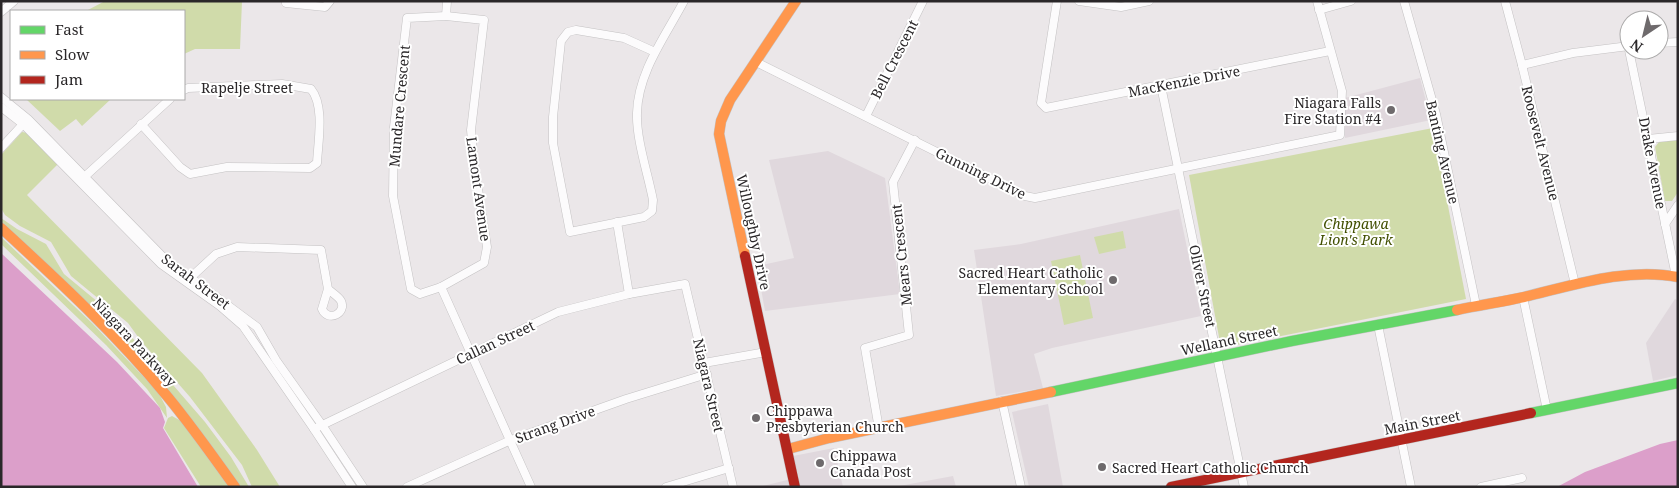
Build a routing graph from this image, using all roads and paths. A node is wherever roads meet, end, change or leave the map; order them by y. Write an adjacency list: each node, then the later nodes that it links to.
1 (14, 1): 16 (street)
2 (330, 1): 13 (street)
3 (447, 1): 17 (street)
4 (684, 1): 20 (street)
5 (923, 1): 29 (street, Bell Crescent)
6 (1057, 1): 24 (street, MacKenzie Drive)
7 (1079, 1): 8 (street)
8 (1149, 1)
9 (1316, 1): 15 (street)
10 (1351, 1): 15 (street)
11 (1404, 1): 50 (street, Banting Avenue)
12 (1505, 1): 23 (street, Roosevelt Avenue)
13 (286, 3)
14 (792, 3): 22 (street, Willoughby Drive)
15 (1319, 10): 19 (street)
16 (1, 12)
17 (446, 16): 46 (street, Lamont Avenue); 46 (street, Mundare Crescent)
18 (1619, 49): 23 (street)
19 (1330, 51): 24 (street, MacKenzie Drive); 36 (street, Gunning Drive)
20 (655, 52): 39 (street); 39 (street)
21 (1632, 60): 33 (street, Drake Avenue)
22 (756, 62): 29 (street, Gunning Drive); 52 (street, Willoughby Drive)
23 (1522, 65): 45 (street, Roosevelt Avenue)
24 (1162, 86): 36 (street, Oliver Street)
25 (185, 90): 31 (street, Rapelje Street)
26 (1, 97): 30 (street, Sarah Street)
27 (169, 100): 31 (street)
28 (1, 107): 30 (street, Sarah Street)
29 (866, 116): 34 (street, Gunning Drive)
30 (26, 121): 35 (street); 37 (street, Sarah Street)
31 (140, 124): 37 (street)
32 (1678, 136): 33 (street)
33 (1648, 139): 40 (street, Drake Avenue)
34 (916, 140): 36 (street, Gunning Drive); 61 (street, Mears Crescent)
35 (1, 148)
36 (1178, 168): 54 (street, Oliver Street)
37 (82, 179): 43 (street, Sarah Street)
38 (1678, 205): 40 (street)
39 (617, 222): 48 (street)
40 (1665, 224): 42 (street, Drake Avenue)
41 (1, 228): 69 (street, Niagara Parkway)
42 (1677, 276): 45 (street, Welland Street)
43 (188, 280): 47 (street); 60 (street, Sarah Street); 62 (street, Sarah Street)
44 (685, 284): 48 (street, Callan Street); 55 (street, Niagara Street)
45 (1575, 284): 49 (street, Welland Street)
46 (441, 287): 53 (street)
47 (328, 289)
48 (629, 294): 53 (street, Callan Street)
49 (1523, 297): 50 (street, Welland Street); 59 (street)
50 (1476, 305): 51 (street, Welland Street)
51 (1378, 326): 54 (street, Welland Street); 64 (street)
52 (766, 352): 55 (street); 65 (street, Willoughby Drive)
53 (472, 353): 60 (street, Callan Street); 63 (street)
54 (1217, 356): 58 (street, Welland Street); 67 (street, Oliver Street)
55 (704, 363): 56 (street, Niagara Street)
56 (707, 374): 63 (street, Strang Drive); 66 (street, Niagara Street)
57 (1678, 383): 59 (street, Main Street)
58 (1002, 401): 61 (street, Welland Street); 77 (street)
59 (1547, 410): 64 (street, Main Street)
60 (322, 424): 62 (street, Callan Street); 71 (street, Sarah Street)
61 (878, 428): 65 (street, Welland Street)
62 (314, 429): 70 (street, Sarah Street)
63 (511, 440): 72 (street, Strang Drive); 73 (street)
64 (1401, 440): 67 (street, Main Street); 80 (street)
65 (788, 449): 76 (street, Willoughby Drive)
66 (728, 468): 74 (street); 75 (street, Niagara Street)
67 (1242, 472): 78 (street, Main Street); 79 (street, Oliver Street)
68 (1522, 478): 81 (street)
69 (235, 487)
70 (352, 487)
71 (363, 487)
72 (407, 487)
73 (531, 487)
74 (666, 487)
75 (733, 487)
76 (796, 487)
77 (1022, 487)
78 (1171, 487)
79 (1244, 487)
80 (1411, 487)
81 (1481, 487)

